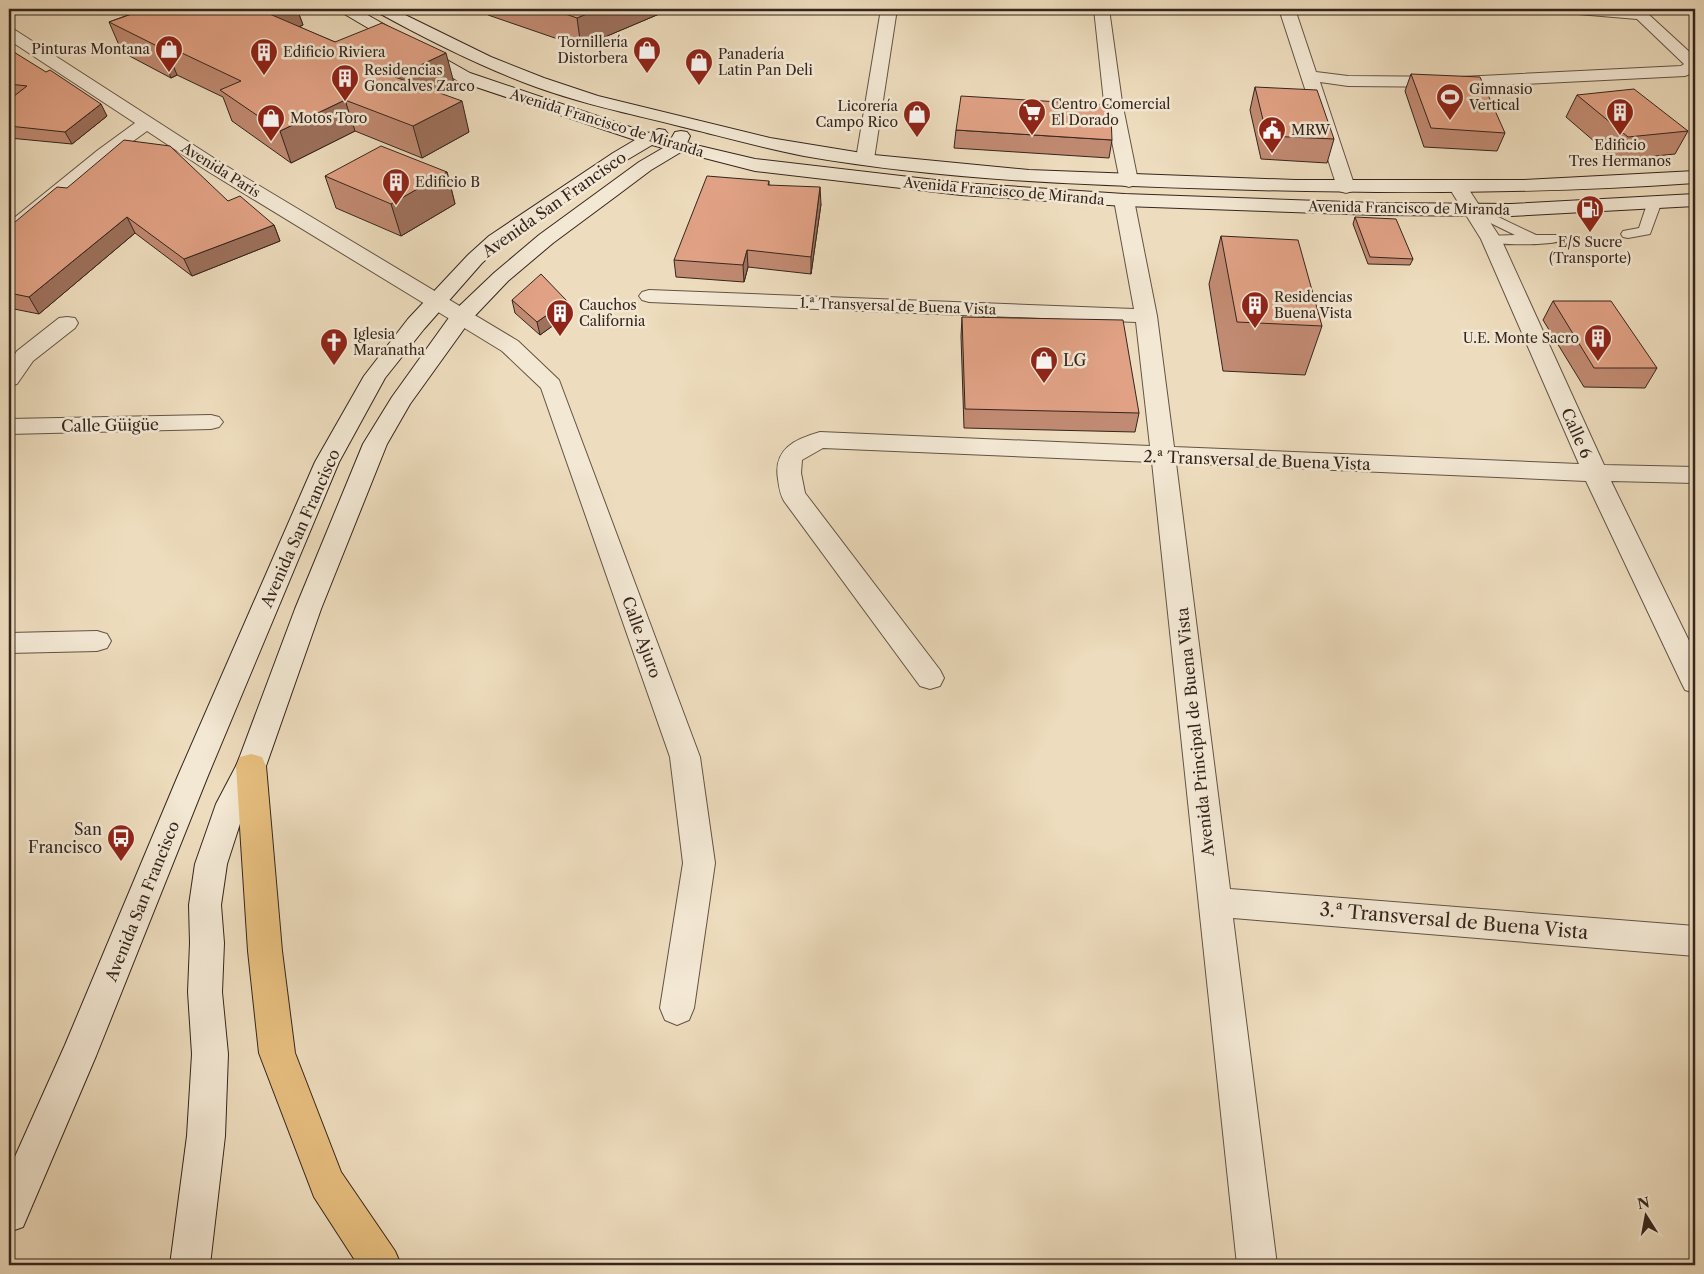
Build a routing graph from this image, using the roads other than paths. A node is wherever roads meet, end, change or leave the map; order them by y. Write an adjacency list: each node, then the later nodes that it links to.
1 (346, 9): 13 (street, Avenida Francisco de Miranda)
2 (381, 9): 12 (street, Avenida Francisco de Miranda)
3 (889, 9): 15 (street)
4 (1101, 9): 19 (street, Avenida Principal de Buena Vista)
5 (1287, 9): 10 (street)
6 (1578, 9): 10 (street)
7 (9, 33): 8 (street, Avenida París)
8 (29, 46): 9 (street); 11 (street, Avenida París)
9 (9, 53)
10 (1310, 76): 18 (street)
11 (147, 123): 23 (street); 29 (street, Avenida París)
12 (685, 123): 13 (street, Avenida San Francisco); 14 (street); 15 (street, Avenida Francisco de Miranda)
13 (648, 139): 14 (street, Avenida Francisco de Miranda); 29 (street, Avenida San Francisco)
14 (677, 147): 19 (street, Avenida Francisco de Miranda); 29 (street, Avenida San Francisco)
15 (865, 159): 19 (street, Avenida Francisco de Miranda)
16 (1695, 178): 17 (street, Avenida Francisco de Miranda)
17 (1457, 186): 18 (street, Avenida Francisco de Miranda); 22 (street, Calle 6)
18 (1346, 187): 19 (street, Avenida Francisco de Miranda)
19 (1126, 190): 22 (street, Avenida Francisco de Miranda); 30 (street, Avenida Principal de Buena Vista)
20 (1695, 200): 21 (street, Avenida Francisco de Miranda)
21 (1654, 204): 22 (street, Avenida Francisco de Miranda); 24 (lane)
22 (1473, 209): 25 (street, Calle 6); 27 (lane)
23 (9, 232)
24 (1628, 234)
25 (1490, 239): 27 (lane); 36 (street, Calle 6)
26 (1557, 239): 27 (lane)
27 (1536, 240)
28 (649, 296): 30 (street, 1.ª Transversal de Buena Vista)
29 (448, 310): 42 (street, Avenida San Francisco); 45 (street, Calle Ajuro); 46 (street, Avenida San Francisco)
30 (1146, 316): 35 (street, Avenida Principal de Buena Vista)
31 (67, 323): 32 (street)
32 (9, 379)
33 (211, 422): 34 (street, Calle Güigüe)
34 (9, 427)
35 (1164, 456): 36 (street, 2.ª Transversal de Buena Vista); 40 (street, 2.ª Transversal de Buena Vista); 43 (street, Avenida Principal de Buena Vista)
36 (1595, 473): 37 (street, 2.ª Transversal de Buena Vista); 41 (street, Calle 6)
37 (1695, 475)
38 (97, 640): 39 (street)
39 (9, 643)
40 (930, 678)
41 (1695, 682)
42 (251, 766): 47 (street, Avenida San Francisco); 48 (highway)
43 (1214, 902): 44 (street, 3.ª Transversal de Buena Vista); 49 (street, Avenida Principal de Buena Vista)
44 (1695, 940)
45 (677, 1008)
46 (9, 1213)
47 (190, 1265)
48 (381, 1265)
49 (1257, 1265)

